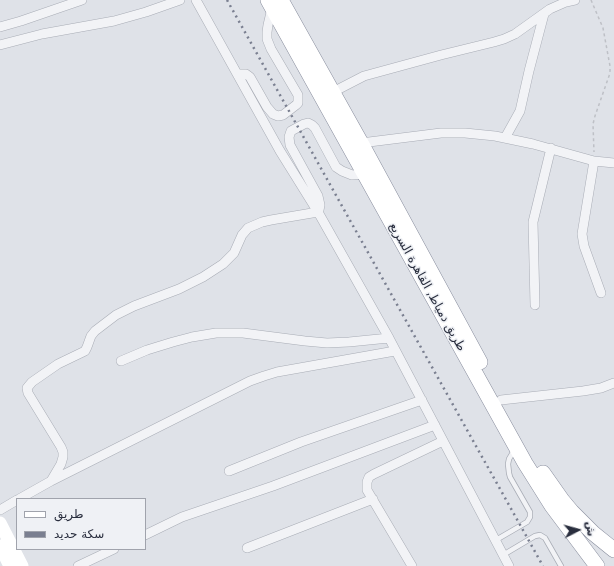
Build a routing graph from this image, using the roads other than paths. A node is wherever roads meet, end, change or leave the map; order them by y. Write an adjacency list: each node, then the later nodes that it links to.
1 (82, 0): 7 (street)
2 (180, 0): 8 (street)
3 (196, 0): 9 (street)
4 (575, 0): 6 (street)
5 (274, 3): 9 (street); 10 (highway, طريق دمياط, القاهرة السريع); 16 (highway, طريق دمياط, القاهرة السريع)
6 (544, 14): 10 (street); 11 (street)
7 (0, 27)
8 (0, 45)
9 (238, 74): 17 (street)
10 (333, 92): 12 (highway, طريق دمياط, القاهرة السريع)
11 (505, 138): 12 (street); 13 (street)
12 (361, 143): 25 (highway, طريق دمياط, القاهرة السريع)
13 (551, 148): 14 (street); 19 (street)
14 (594, 161): 15 (street); 18 (street)
15 (614, 163)
16 (364, 174): 17 (street); 28 (highway, طريق دمياط, القاهرة السريع)
17 (318, 212): 20 (street); 30 (street)
18 (601, 293)
19 (535, 305)
20 (389, 338): 21 (street); 22 (street)
21 (395, 351): 24 (street); 30 (street)
22 (121, 362)
23 (614, 383): 25 (street)
24 (422, 400): 26 (street); 29 (street)
25 (501, 400): 41 (highway, طريق دمياط, القاهرة السريع)
26 (435, 425): 27 (street); 36 (street)
27 (443, 440): 32 (street); 37 (street)
28 (516, 447): 37 (lane); 49 (highway, طريق دمياط, القاهرة السريع)
29 (229, 471)
30 (51, 481): 31 (street)
31 (21, 498)
32 (373, 499): 39 (street); 46 (street)
33 (16, 501): 34 (street)
34 (0, 510)
35 (0, 523): 44 (main road)
36 (146, 534)
37 (496, 540): 42 (street)
38 (0, 546): 43 (main road)
39 (247, 548)
40 (112, 550): 45 (street)
41 (614, 550)
42 (503, 555): 47 (street); 48 (lane)
43 (10, 566)
44 (22, 566)
45 (78, 566)
46 (412, 566)
47 (509, 566)
48 (561, 566)
49 (597, 566)

